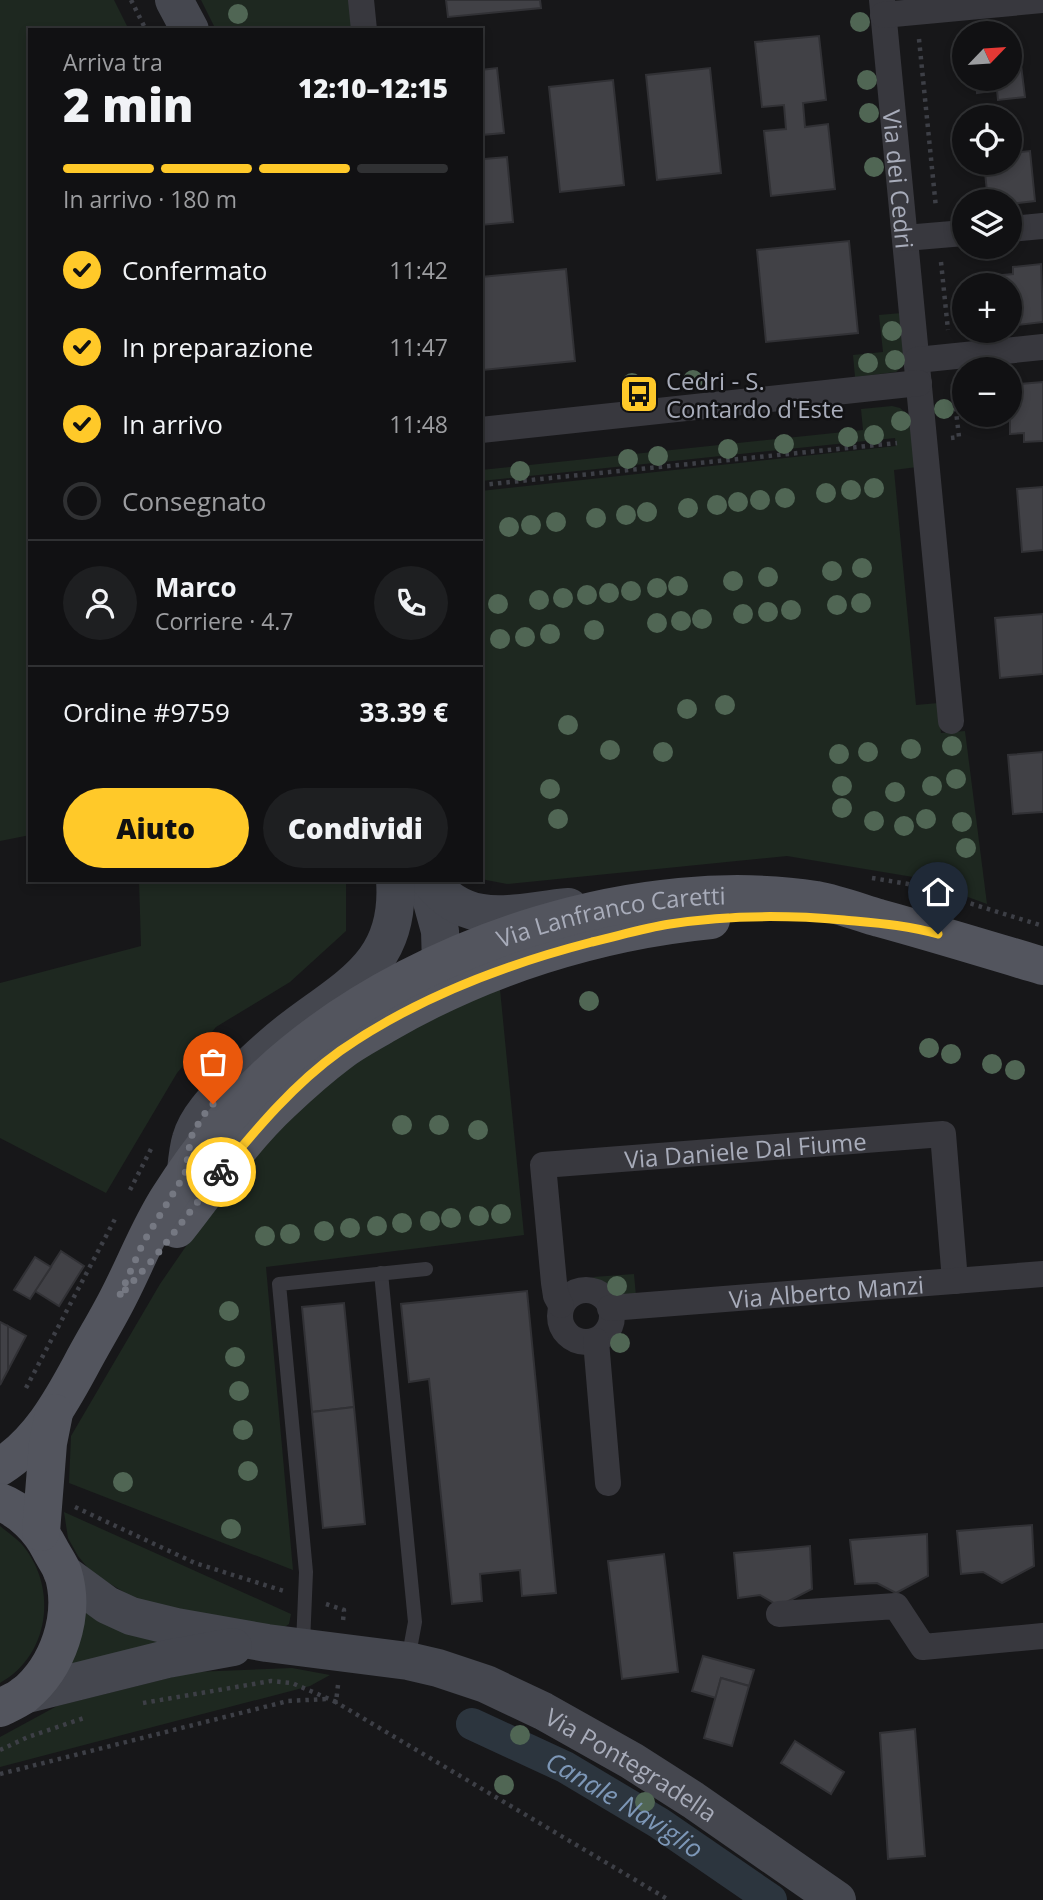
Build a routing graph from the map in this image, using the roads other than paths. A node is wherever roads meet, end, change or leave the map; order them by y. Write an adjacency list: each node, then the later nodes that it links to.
1 (174, 0): 5 (street)
2 (361, 0): 6 (street)
3 (1043, 0): 4 (street)
4 (883, 8): 10 (street, Via dei Cedri)
5 (189, 28)
6 (365, 28)
7 (1043, 226): 8 (street)
8 (1022, 228)
9 (951, 234): 10 (street)
10 (905, 238): 12 (street, Via dei Cedri)
11 (1043, 347): 12 (street)
12 (918, 372): 13 (street); 14 (street, Via dei Cedri)
13 (483, 430)
14 (951, 721)
15 (428, 882): 21 (street)
16 (429, 882): 18 (street)
17 (395, 896): 21 (street); 22 (street)
18 (648, 901): 19 (main road, Via Lanfranco Caretti); 21 (main road, Via Lanfranco Caretti)
19 (912, 927): 20 (main road, Via Lanfranco Caretti); 21 (main road, Via Lanfranco Caretti)
20 (1043, 966)
21 (446, 976): 22 (main road, Via Lanfranco Caretti); 27 (main road, Via Lanfranco Caretti)
22 (185, 1174): 27 (main road, Via Lanfranco Caretti)
23 (426, 1269): 24 (lane)
24 (382, 1273): 39 (lane); 40 (lane)
25 (1043, 1274): 26 (street, Via Alberto Manzi)
26 (955, 1281): 28 (street, Via Daniele Dal Fiume); 29 (street, Via Alberto Manzi)
27 (119, 1297): 31 (main road, Via Lanfranco Caretti)
28 (561, 1305): 29 (street); 30 (street)
29 (610, 1308): 30 (street)
30 (596, 1341): 33 (street)
31 (54, 1413): 32 (main road, Via Lanfranco Caretti); 35 (main road, Via Lanfranco Caretti)
32 (0, 1467)
33 (608, 1483)
34 (0, 1502): 35 (main road, Via Pontegradella)
35 (41, 1532): 36 (main road, Via Pontegradella)
36 (62, 1572): 39 (street, Via Pontegradella); 41 (main road, Via Pontegradella)
37 (779, 1614): 38 (street)
38 (1043, 1636)
39 (285, 1645): 40 (street, Via Pontegradella); 41 (street, Via Pontegradella)
40 (408, 1661): 42 (street, Via Pontegradella)
41 (12, 1702)
42 (837, 1900)

